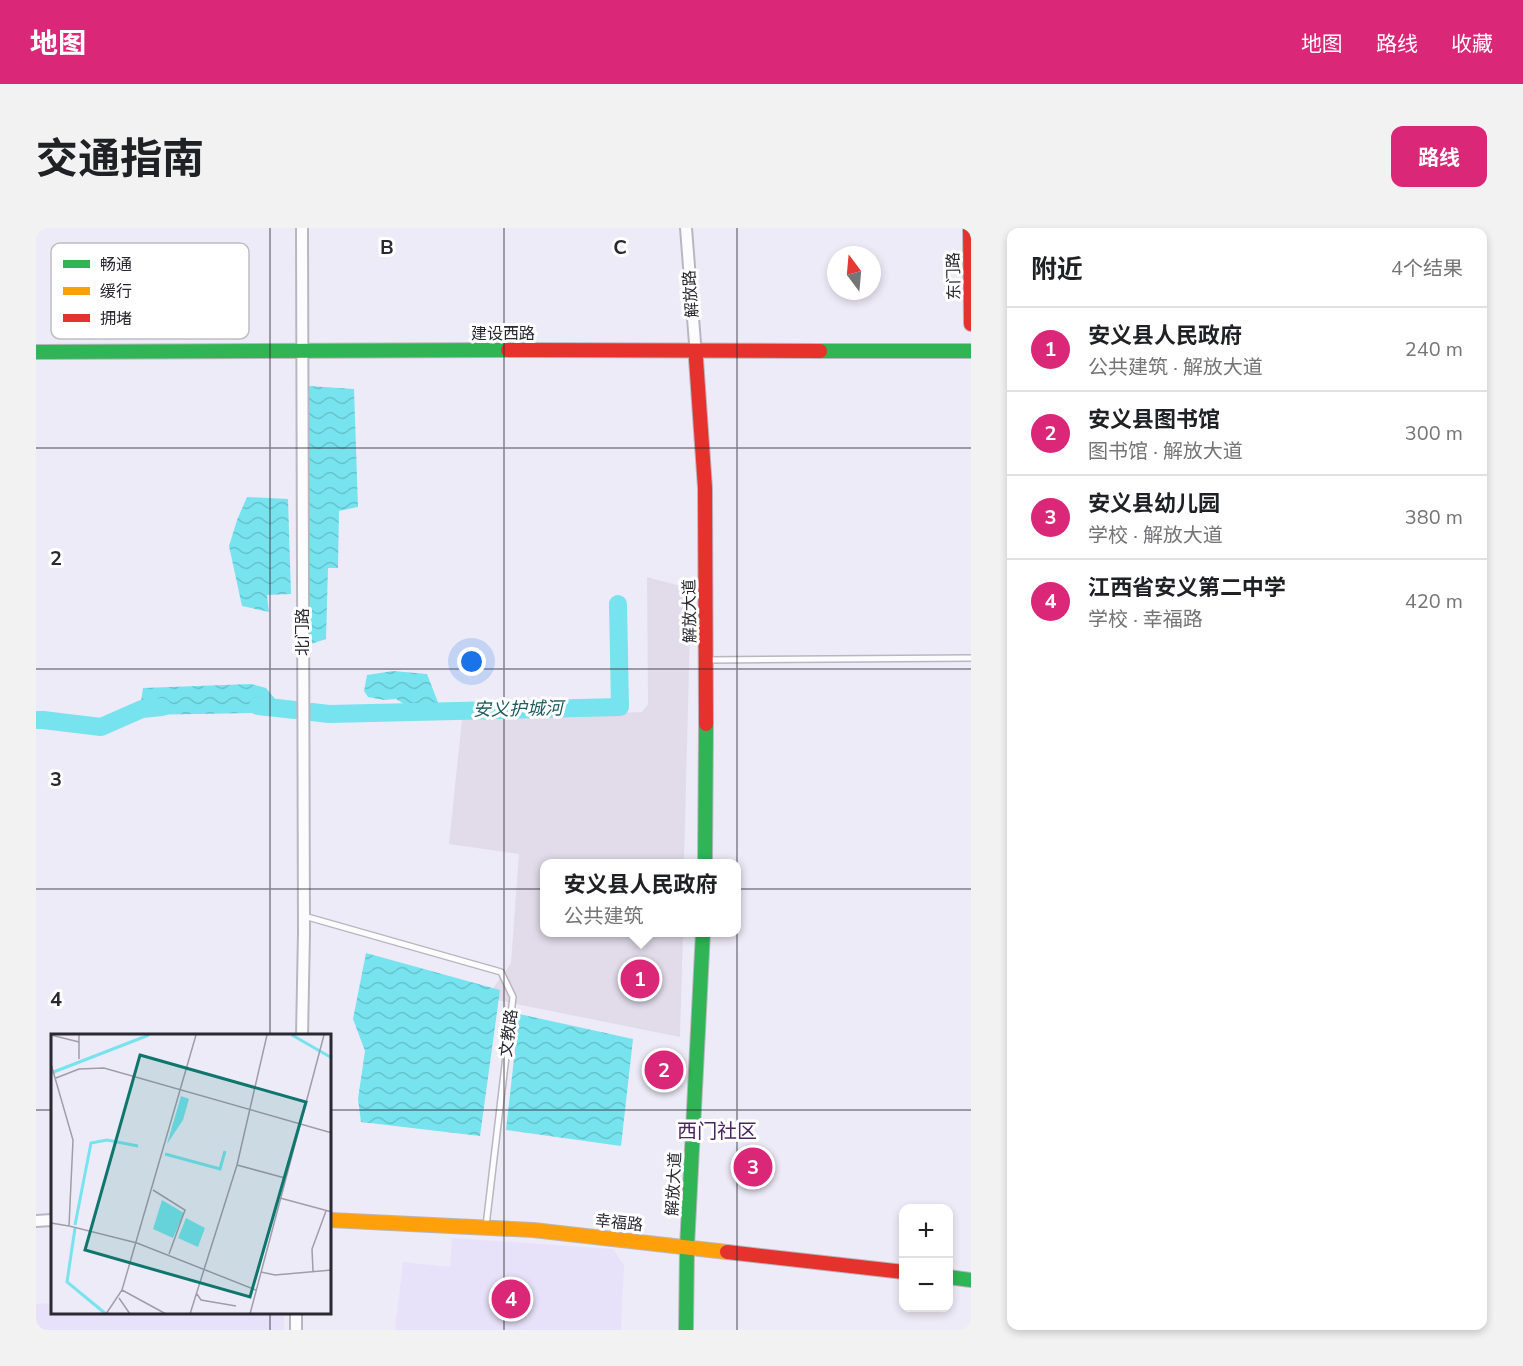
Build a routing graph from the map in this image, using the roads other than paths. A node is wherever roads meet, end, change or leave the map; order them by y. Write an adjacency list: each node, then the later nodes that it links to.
1 (302, 228): 5 (street, 北门路)
2 (686, 228): 8 (street, 解放路)
3 (970, 228): 4 (street, 东门路)
4 (971, 324)
5 (303, 350): 7 (street, 建设西路); 8 (street, 建设西路); 12 (street, 北门路)
6 (971, 351): 8 (street, 建设西路)
7 (36, 352)
8 (696, 355): 10 (street, 解放大道)
9 (971, 658): 10 (lane)
10 (707, 660): 11 (street, 解放大道)
11 (705, 859)
12 (304, 916): 14 (street, 北门路); 18 (lane, 文教路)
13 (703, 937): 19 (street, 解放大道)
14 (302, 1034)
15 (51, 1220): 17 (street)
16 (332, 1220): 18 (street, 幸福路)
17 (36, 1221)
18 (486, 1228): 19 (street, 幸福路)
19 (687, 1246): 20 (street, 幸福路); 23 (street, 解放大道)
20 (899, 1272)
21 (953, 1278): 22 (street)
22 (971, 1280)
23 (686, 1330)

